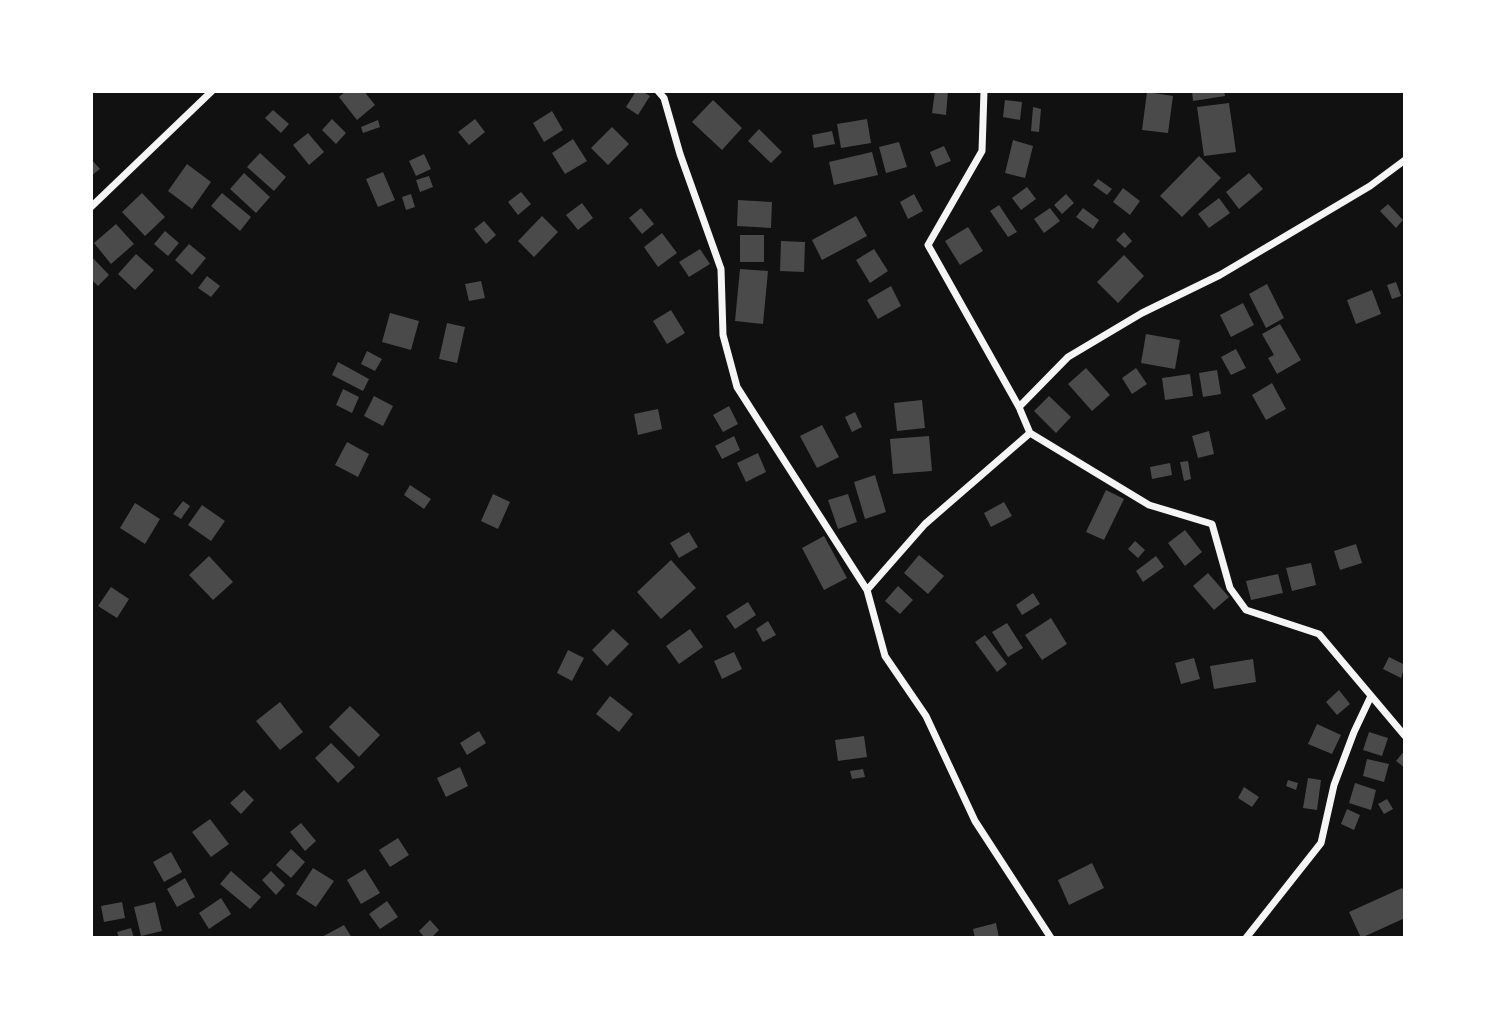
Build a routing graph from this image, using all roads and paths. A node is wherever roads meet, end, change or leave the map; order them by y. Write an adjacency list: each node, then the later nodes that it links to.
1 (212, 91): 5 (street)
2 (658, 91): 8 (street)
3 (984, 91): 6 (street)
4 (1405, 160): 6 (street)
5 (91, 207)
6 (1019, 407): 7 (street)
7 (1030, 433): 8 (street); 9 (street)
8 (867, 590): 11 (street)
9 (1371, 696): 10 (street); 12 (street)
10 (1405, 736)
11 (1051, 938)
12 (1245, 938)

